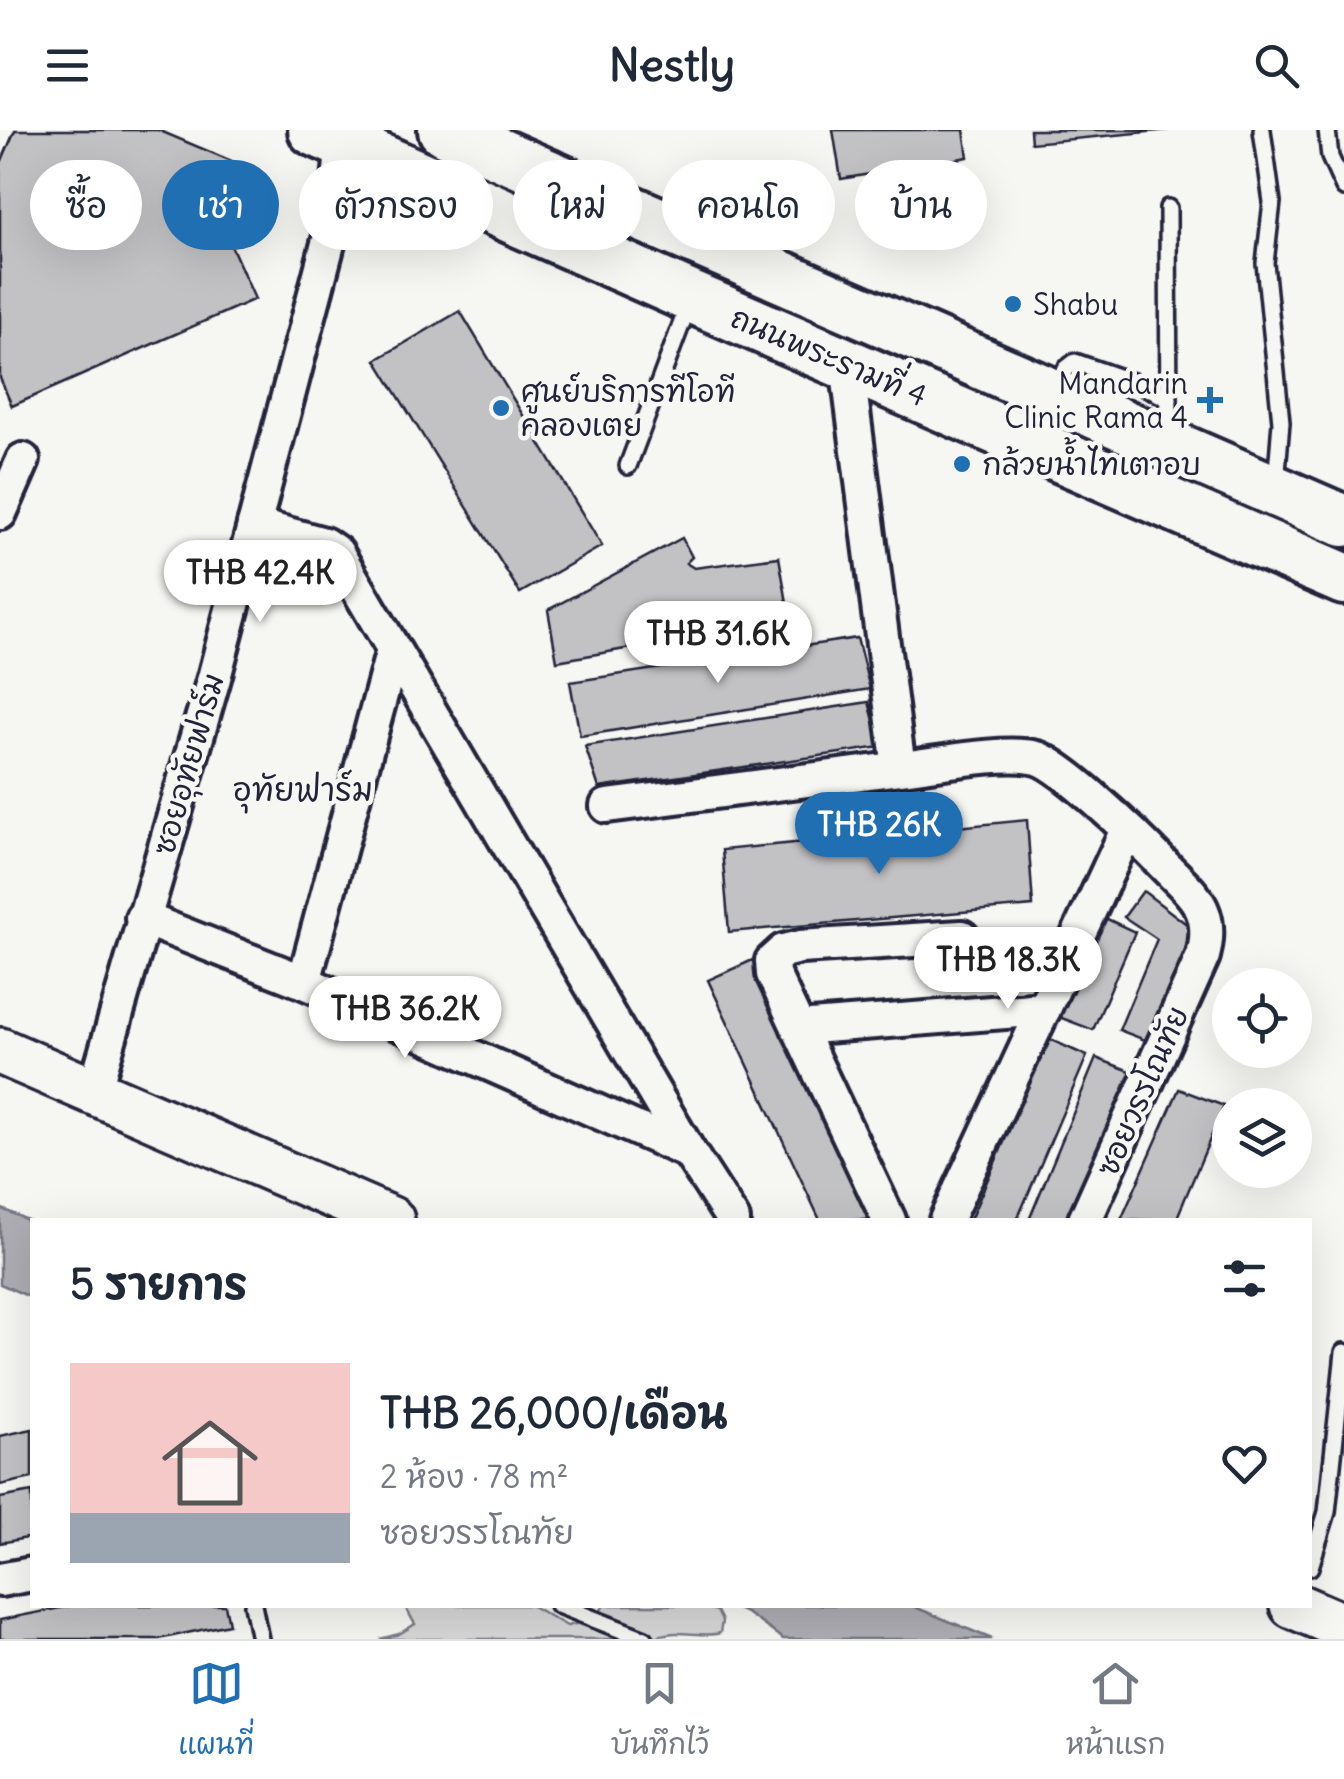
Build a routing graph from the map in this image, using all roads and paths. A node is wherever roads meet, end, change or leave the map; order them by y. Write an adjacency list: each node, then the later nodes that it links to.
1 (444, 130): 9 (main road, ถนนพระรามที่ 4)
2 (1262, 130): 14 (lane)
3 (1327, 130): 5 (lane)
4 (329, 136): 7 (main road, ถนนพระรามที่ 4); 17 (street, ซอยอุทัยฟาร์ม)
5 (1344, 188)
6 (1168, 208): 11 (lane)
7 (691, 298): 8 (main road, ถนนพระรามที่ 4); 13 (lane)
8 (847, 365): 10 (main road, ถนนพระรามที่ 4); 20 (street)
9 (1001, 372): 10 (main road); 11 (main road, ถนนพระรามที่ 4)
10 (978, 420): 18 (main road, ถนนพระรามที่ 4)
11 (1169, 422): 14 (main road, ถนนพระรามที่ 4)
12 (23, 460): 15 (street)
13 (628, 466)
14 (1276, 491): 16 (main road, ถนนพระรามที่ 4)
15 (0, 513)
16 (1344, 521)
17 (254, 524): 19 (street); 23 (street, ซอยอุทัยฟาร์ม)
18 (1344, 580)
19 (392, 650): 25 (street); 30 (street)
20 (899, 768): 21 (street, ซอยวรรโณทัย); 22 (street, ซอยวรรโณทัย)
21 (607, 806)
22 (1127, 830): 26 (street); 35 (street, ซอยวรรโณทัย)
23 (142, 918): 25 (street); 29 (street, ซอยอุทัยฟาร์ม)
24 (962, 937): 27 (street)
25 (304, 982): 30 (street)
26 (1044, 1009): 27 (street); 34 (street)
27 (798, 1028): 33 (street)
28 (0, 1052): 29 (street)
29 (94, 1092): 31 (street)
30 (690, 1152): 32 (street)
31 (386, 1218)
32 (732, 1218)
33 (888, 1218)
34 (947, 1218)
35 (1085, 1218)
36 (1344, 1352): 37 (lane)
37 (1312, 1561)
38 (30, 1574): 39 (street)
39 (0, 1580)
40 (254, 1608): 44 (lane)
41 (566, 1608): 45 (lane)
42 (1300, 1608): 43 (street)
43 (1344, 1628)
44 (260, 1639)
45 (646, 1639)

